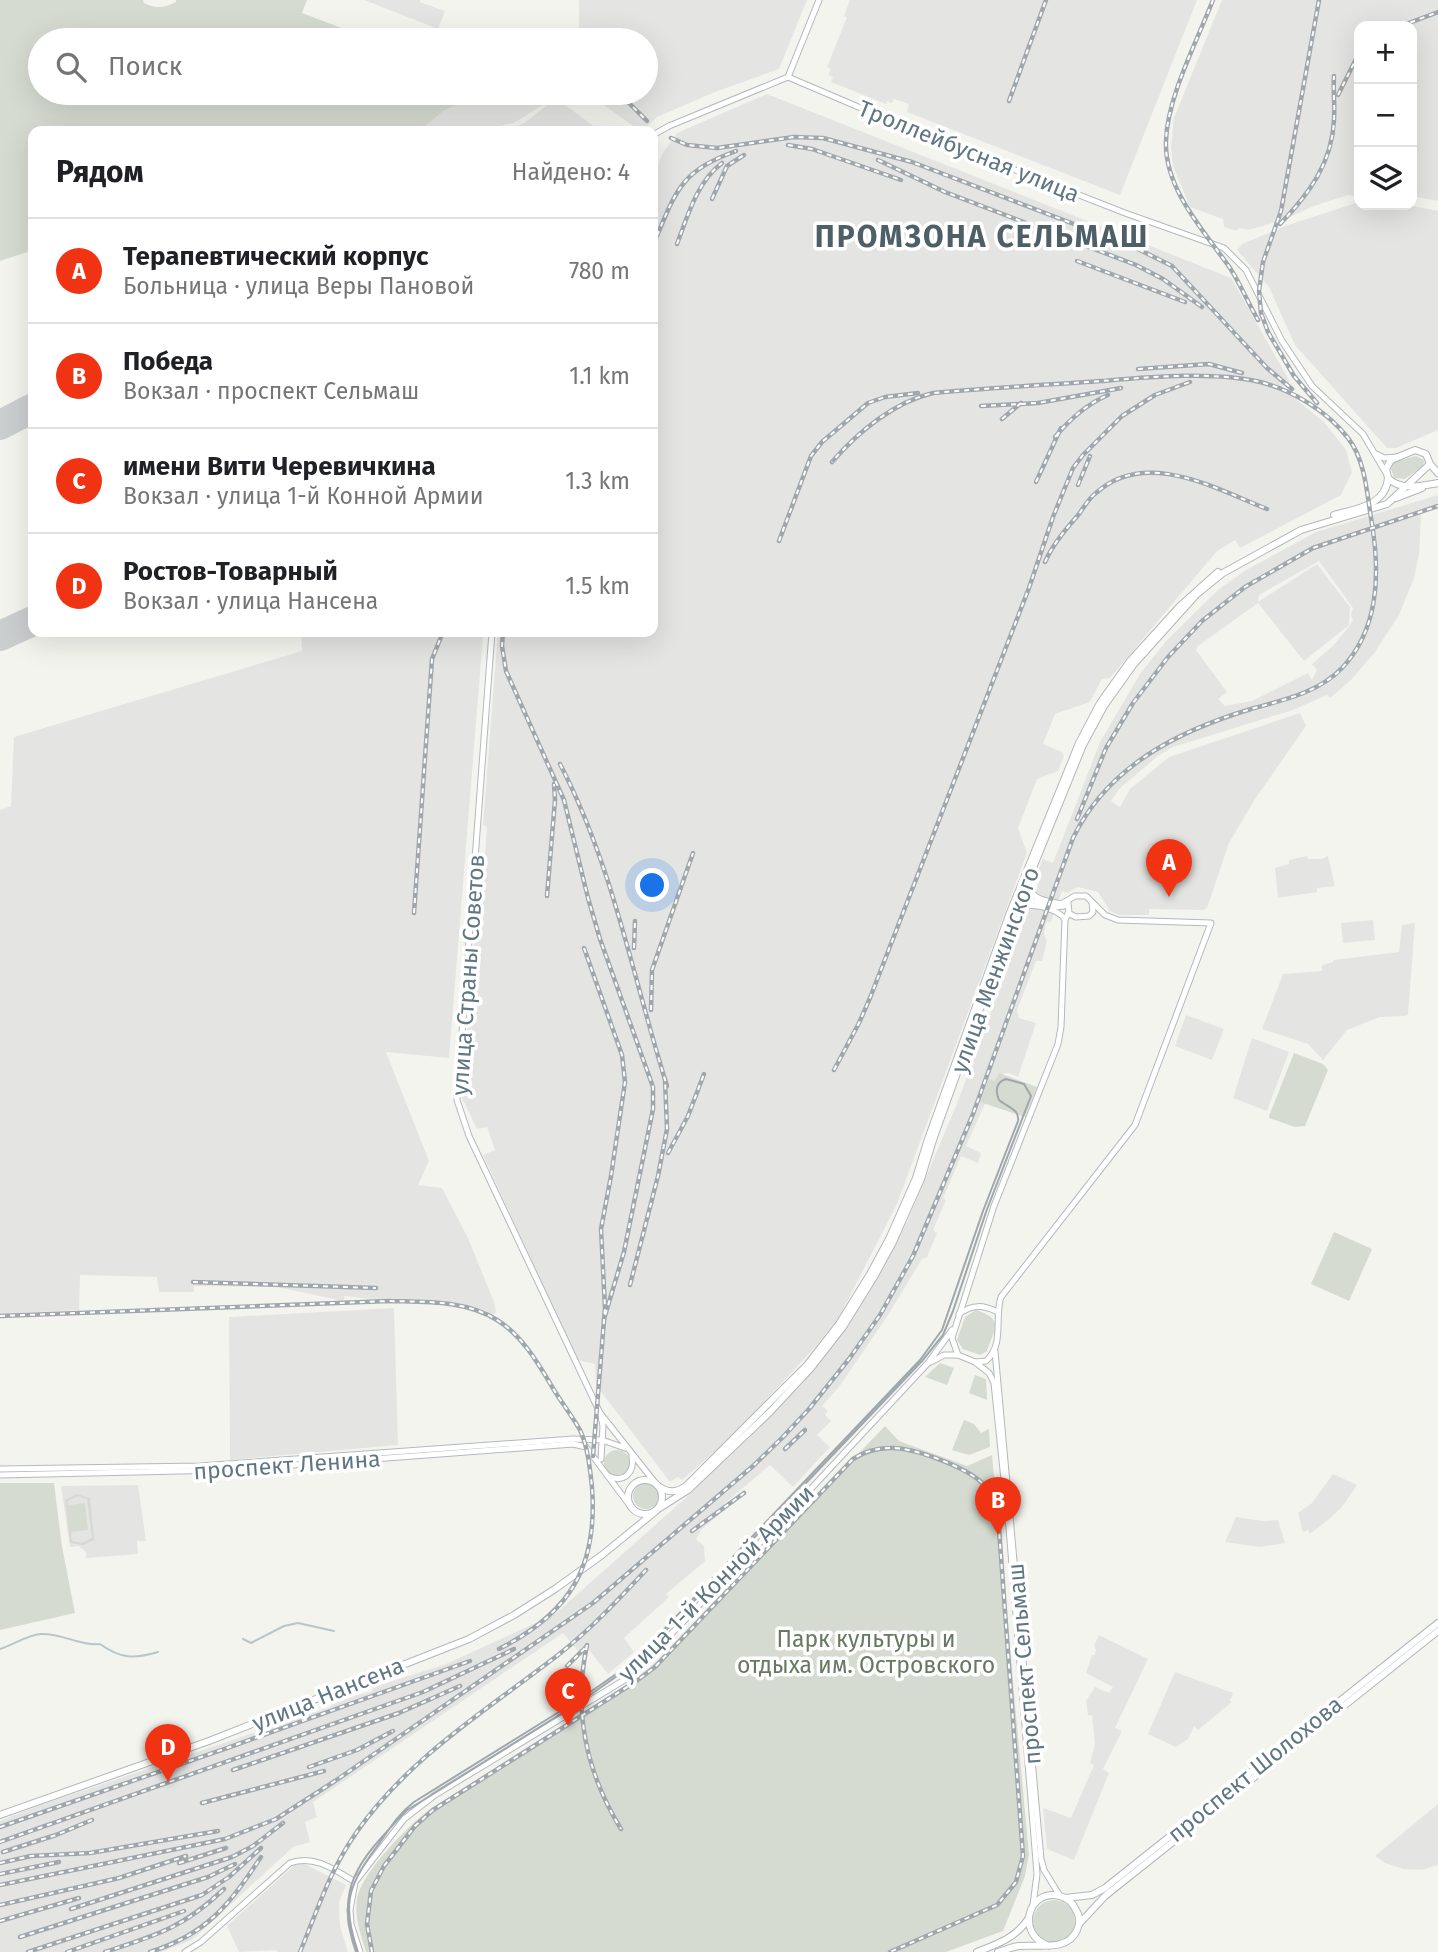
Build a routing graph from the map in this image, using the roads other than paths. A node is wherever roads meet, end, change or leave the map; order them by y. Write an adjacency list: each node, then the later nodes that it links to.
1 (819, 0): 2 (main road)
2 (788, 77): 3 (main road, bridge); 4 (main road, Троллейбусная улица)
3 (658, 132)
4 (1376, 454): 5 (main road); 8 (main road, Троллейбусная улица)
5 (1396, 457): 6 (main road); 8 (main road)
6 (1430, 464): 7 (main road); 10 (main road)
7 (1438, 473)
8 (1387, 477): 10 (main road); 12 (main road)
9 (1438, 483): 10 (main road); 11 (main road)
10 (1407, 485): 11 (main road)
11 (1394, 499): 12 (main road)
12 (1364, 509): 14 (main road, улица Менжинского); 15 (main road, улица Менжинского)
13 (492, 637): 28 (main road, улица Страны Советов)
14 (1030, 874): 15 (main road, улица Менжинского); 18 (main road)
15 (1025, 882): 16 (main road, улица Менжинского); 16 (main road); 19 (main road, улица Менжинского)
16 (1026, 899): 18 (main road); 19 (main road, улица Менжинского); 19 (main road); 20 (main road)
17 (1093, 902): 18 (main road); 18 (main road); 21 (main road)
18 (1068, 907): 20 (main road)
19 (1014, 908): 39 (main road, улица Менжинского)
20 (1063, 917): 22 (main road)
21 (998, 1312): 22 (main road); 24 (main road)
22 (959, 1314): 23 (main road)
23 (956, 1324): 25 (main road); 27 (main road, улица 1-й Конной Армии)
24 (995, 1344): 26 (main road); 47 (main road, проспект Сельмаш)
25 (958, 1354): 26 (main road); 27 (main road)
26 (975, 1362): 48 (main road, проспект Сельмаш)
27 (928, 1363): 46 (main road, улица 1-й Конной Армии)
28 (600, 1413): 29 (main road); 32 (main road)
29 (601, 1440): 30 (main road); 31 (main road); 34 (main road)
30 (573, 1442): 35 (main road, проспект Ленина); 36 (main road); 37 (main road, проспект Ленина)
31 (617, 1446): 32 (main road); 34 (main road)
32 (628, 1450): 33 (main road)
33 (632, 1455): 36 (main road); 38 (main road)
34 (601, 1459): 36 (main road)
35 (0, 1469)
36 (604, 1472): 40 (main road)
37 (0, 1475)
38 (658, 1486): 39 (main road); 40 (main road); 41 (main road)
39 (683, 1491): 41 (main road, улица Менжинского)
40 (632, 1508): 41 (main road); 42 (main road)
41 (657, 1510): 42 (main road, улица Нансена)
42 (634, 1530): 45 (main road, улица Нансена)
43 (1438, 1623): 47 (main road, проспект Шолохова)
44 (1438, 1631): 50 (main road, проспект Шолохова)
45 (0, 1815)
46 (355, 1882): 52 (main road); 53 (main road)
47 (1062, 1897): 48 (main road); 50 (main road)
48 (1032, 1908): 49 (main road)
49 (1029, 1918): 51 (main road); 54 (main road)
50 (1079, 1924): 51 (main road)
51 (1049, 1946): 55 (main road)
52 (185, 1952)
53 (360, 1952)
54 (977, 1952)
55 (998, 1952)

